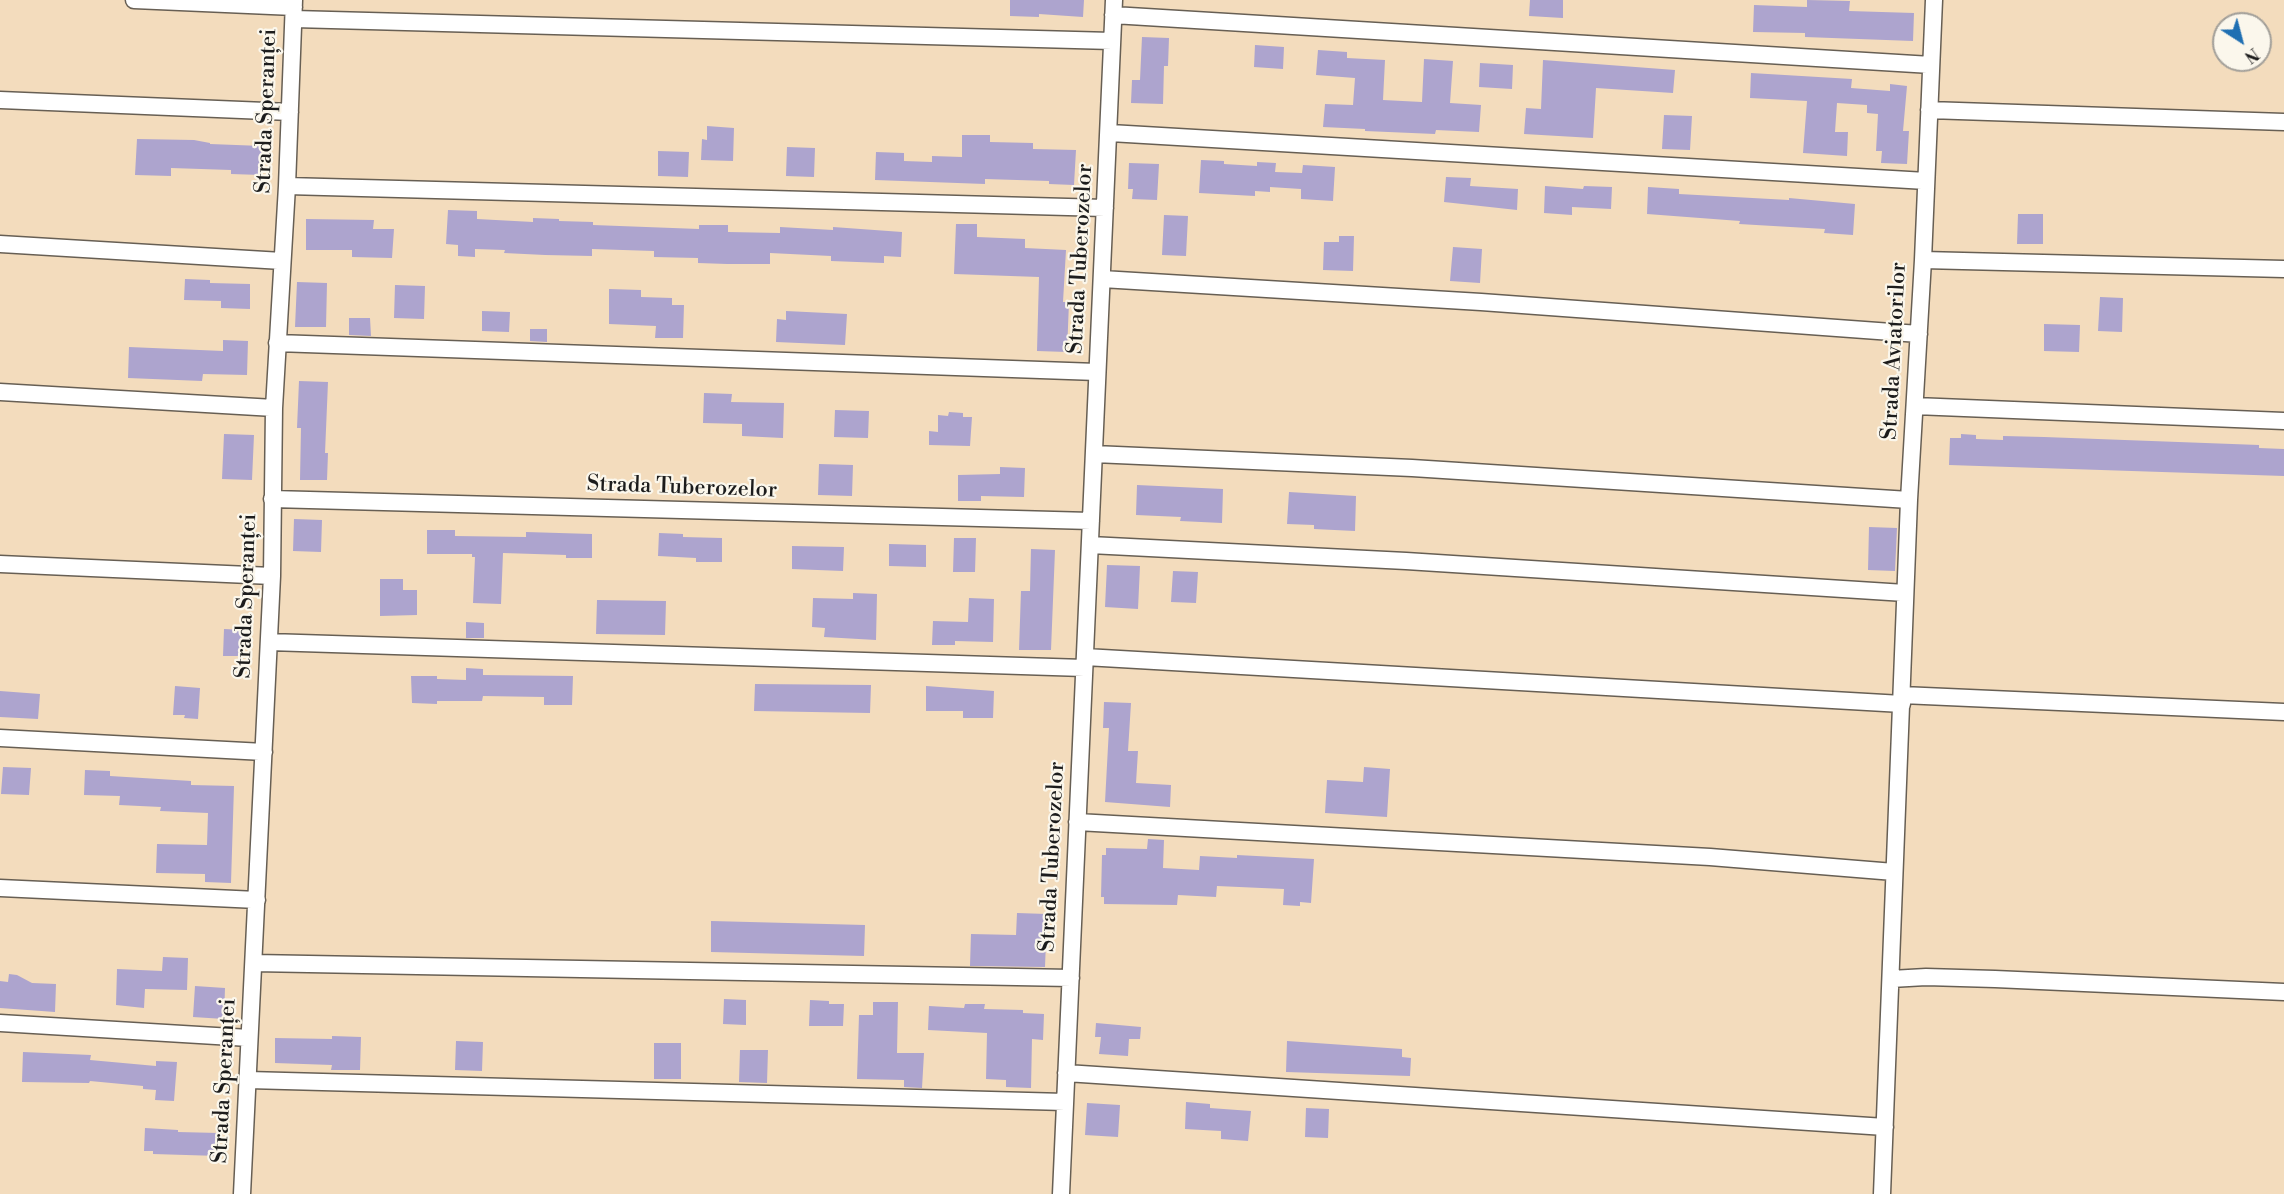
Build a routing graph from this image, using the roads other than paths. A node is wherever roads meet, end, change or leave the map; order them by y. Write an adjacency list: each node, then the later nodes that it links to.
1 (134, 0): 4 (street)
2 (1934, 0): 6 (street, Strada Aviatorilor)
3 (1114, 7): 5 (street, Strada Tuberozelor); 6 (street)
4 (294, 9): 5 (street); 9 (street, Strada Speranței)
5 (1112, 41): 11 (street, Strada Tuberozelor)
6 (1931, 64): 8 (street, Strada Aviatorilor)
7 (0, 100): 9 (street)
8 (1929, 110): 10 (street); 12 (street, Strada Aviatorilor)
9 (290, 112): 13 (street, Strada Speranței)
10 (2284, 122)
11 (1110, 133): 12 (street); 14 (street, Strada Tuberozelor)
12 (1926, 181): 16 (street, Strada Aviatorilor)
13 (287, 186): 14 (street); 17 (street, Strada Speranței)
14 (1105, 207): 19 (street, Strada Tuberozelor)
15 (0, 244): 17 (street)
16 (1923, 260): 18 (street); 20 (street, Strada Aviatorilor)
17 (282, 261): 21 (street, Strada Speranței)
18 (2284, 269)
19 (1102, 279): 20 (street); 22 (street, Strada Tuberozelor)
20 (1919, 334): 24 (street, Strada Aviatorilor)
21 (278, 343): 22 (street); 25 (street, Strada Speranței)
22 (1097, 372): 27 (street, Strada Tuberozelor)
23 (0, 392): 25 (street)
24 (1915, 406): 26 (street); 29 (street, Strada Aviatorilor)
25 (274, 408): 28 (street, Strada Speranței)
26 (2284, 421)
27 (1094, 454): 29 (street); 30 (street, Strada Tuberozelor)
28 (273, 499): 30 (street, Strada Tuberozelor); 33 (street, Strada Speranței)
29 (1909, 500): 34 (street, Strada Aviatorilor)
30 (1091, 521): 31 (street, Strada Tuberozelor)
31 (1090, 545): 34 (street); 36 (street, Strada Tuberozelor)
32 (0, 564): 33 (street)
33 (272, 576): 35 (street, Strada Speranței)
34 (1905, 593): 37 (street, Strada Aviatorilor)
35 (269, 642): 36 (street); 40 (street, Strada Speranței)
36 (1085, 663): 37 (street); 41 (street, Strada Tuberozelor)
37 (1902, 700): 38 (street); 42 (street, Strada Aviatorilor)
38 (2284, 712)
39 (0, 738): 40 (street)
40 (264, 752): 44 (street, Strada Speranței)
41 (1077, 822): 42 (street); 46 (street, Strada Tuberozelor)
42 (1894, 872): 47 (street, Strada Aviatorilor)
43 (0, 888): 44 (street)
44 (257, 900): 45 (street, Strada Speranței)
45 (254, 963): 46 (street); 50 (street, Strada Speranței)
46 (1071, 978): 51 (street, Strada Tuberozelor)
47 (1891, 979): 48 (street); 54 (street, Strada Aviatorilor)
48 (2284, 992)
49 (0, 1023): 50 (street)
50 (249, 1038): 52 (street, Strada Speranței)
51 (1066, 1073): 53 (street, Strada Tuberozelor); 54 (street)
52 (248, 1080): 53 (street); 55 (street, Strada Speranței)
53 (1065, 1102): 56 (street, Strada Tuberozelor)
54 (1885, 1127): 57 (street, Strada Aviatorilor)
55 (242, 1194)
56 (1061, 1194)
57 (1882, 1194)

